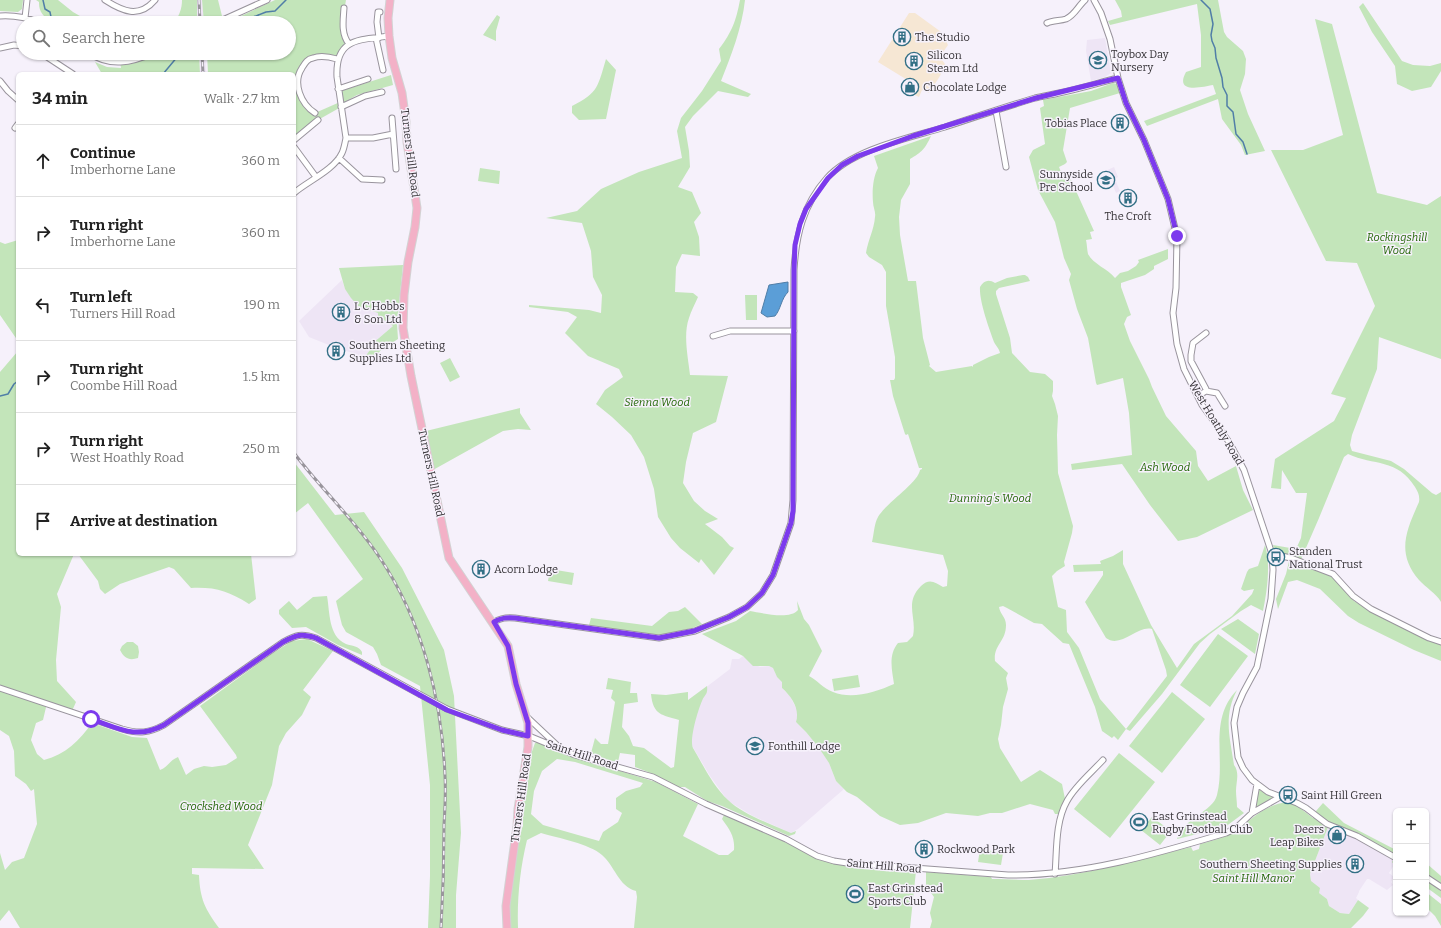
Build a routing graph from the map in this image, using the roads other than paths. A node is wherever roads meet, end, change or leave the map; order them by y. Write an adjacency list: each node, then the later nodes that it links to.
1 (27, 0): 12 (street)
2 (106, 0): 3 (street)
3 (154, 0)
4 (267, 0): 13 (street)
5 (390, 0): 15 (main road, Turners Hill Road)
6 (1085, 0): 14 (street)
7 (1094, 0): 26 (street, West Hoathly Road)
8 (344, 8): 17 (street)
9 (380, 12): 16 (street)
10 (0, 16): 11 (street)
11 (16, 16)
12 (26, 16)
13 (232, 16)
14 (1047, 23)
15 (389, 36): 16 (street); 56 (main road, Turners Hill Road)
16 (377, 38): 17 (street); 24 (street)
17 (349, 44): 20 (street)
18 (16, 45): 19 (street)
19 (0, 48)
20 (337, 59): 29 (street); 33 (street)
21 (52, 60): 25 (street)
22 (102, 60): 23 (street)
23 (134, 60)
24 (383, 70)
25 (70, 72)
26 (1118, 78): 34 (street); 53 (street, West Hoathly Road)
27 (368, 79): 29 (street)
28 (0, 82): 31 (street)
29 (338, 89): 32 (street)
30 (382, 92): 32 (street)
31 (16, 98)
32 (341, 107): 41 (street)
33 (310, 110): 35 (street); 36 (street)
34 (996, 111): 44 (street); 49 (street)
35 (315, 113)
36 (310, 116)
37 (392, 118): 39 (street)
38 (318, 120): 40 (street)
39 (393, 134): 41 (street); 45 (street)
40 (296, 138)
41 (346, 138): 43 (street)
42 (296, 150): 46 (street)
43 (339, 158): 46 (street); 47 (street)
44 (1006, 167)
45 (396, 169)
46 (316, 177): 48 (street)
47 (382, 180)
48 (296, 192)
49 (794, 331): 51 (street); 56 (street)
50 (1206, 333): 52 (street)
51 (713, 336)
52 (1206, 391): 53 (street); 54 (street)
53 (1198, 396): 55 (street, West Hoathly Road)
54 (1225, 406)
55 (1272, 554): 57 (street); 63 (street, West Hoathly Road)
56 (494, 622): 59 (main road, Turners Hill Road)
57 (1441, 642)
58 (0, 688): 60 (street, Saint Hill Road, bridge)
59 (526, 715): 60 (main road, Turners Hill Road); 61 (street)
60 (528, 736): 61 (street, Saint Hill Road); 70 (main road, Turners Hill Road)
61 (562, 750): 67 (street, Saint Hill Road)
62 (1104, 760): 67 (street)
63 (1257, 784): 64 (street, West Hoathly Road); 65 (street)
64 (1280, 797): 65 (street, Saint Hill Road); 66 (street, West Hoathly Road)
65 (1252, 814): 67 (street, Saint Hill Road)
66 (1393, 856)
67 (1055, 874)
68 (1429, 879): 69 (street)
69 (1441, 887)
70 (507, 928)

